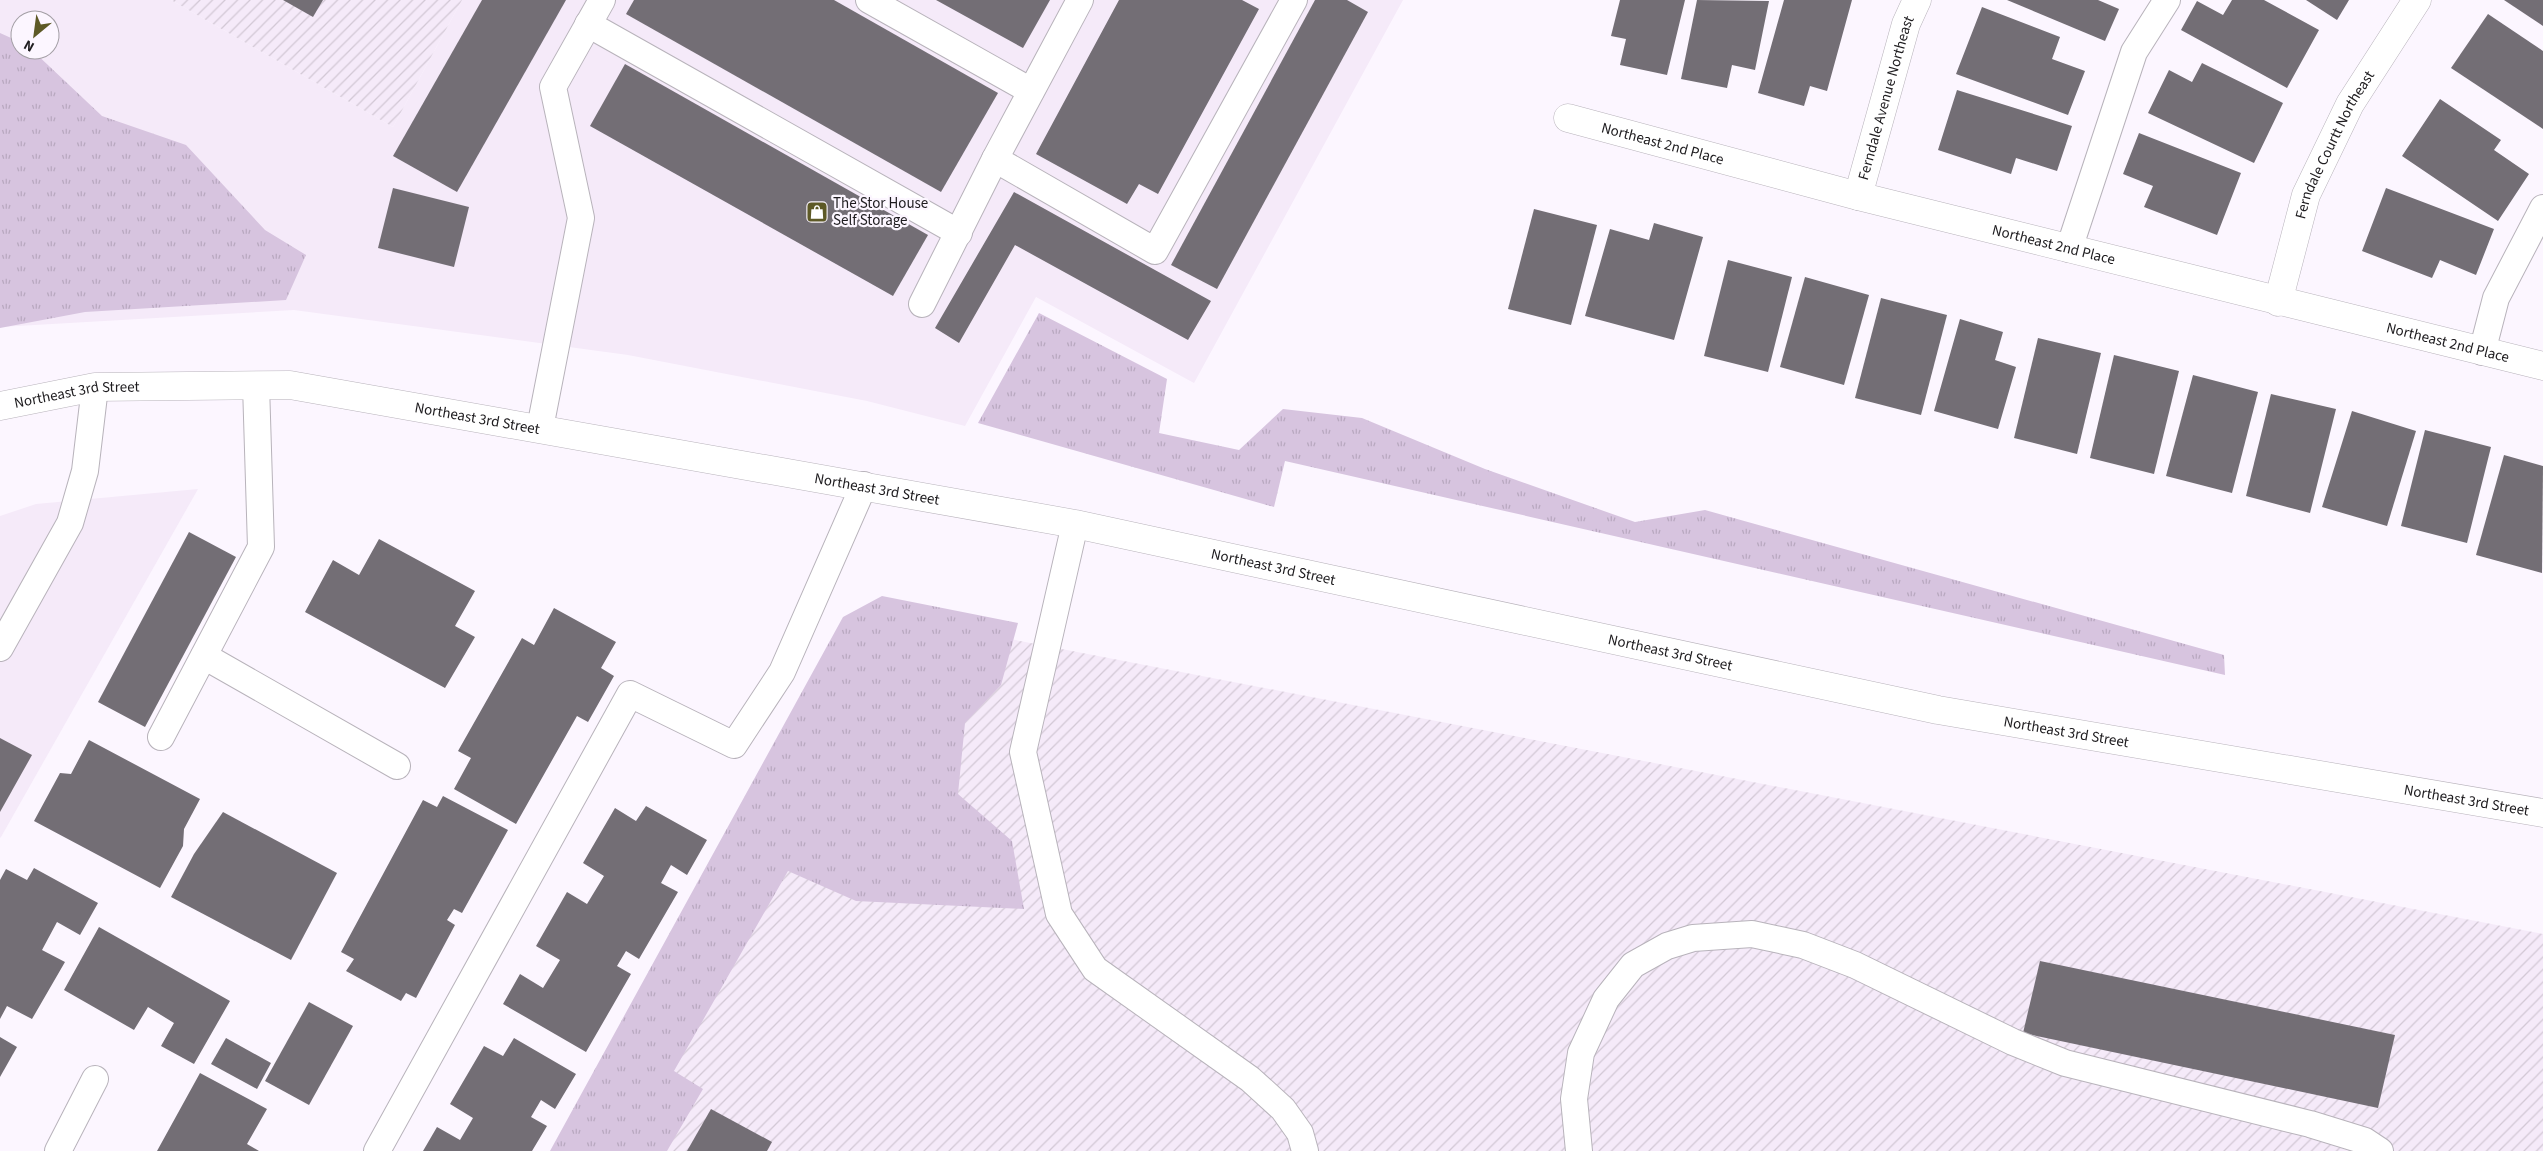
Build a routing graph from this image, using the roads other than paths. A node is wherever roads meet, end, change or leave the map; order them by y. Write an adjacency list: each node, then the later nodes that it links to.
1 (602, 0): 8 (lane)
2 (869, 0): 9 (lane)
3 (1080, 0): 9 (lane)
4 (1294, 0): 11 (lane)
5 (1917, 0): 12 (main road, Ferndale Avenue Northeast)
6 (2168, 0): 15 (lane)
7 (2417, 0): 16 (main road, Ferndale Courtt Northeast)
8 (588, 24): 14 (lane); 23 (lane)
9 (1031, 91): 11 (lane)
10 (1568, 118): 12 (main road, Northeast 2nd Place)
11 (995, 159): 14 (lane)
12 (1858, 196): 15 (main road, Northeast 2nd Place)
13 (2543, 208): 18 (lane)
14 (959, 233): 17 (lane)
15 (2069, 249): 16 (main road, Northeast 2nd Place)
16 (2278, 302): 18 (main road, Northeast 2nd Place)
17 (922, 304)
18 (2482, 352): 19 (main road, Northeast 2nd Place)
19 (2543, 366)
20 (256, 386): 21 (main road, Northeast 3rd Street); 23 (main road, Northeast 3rd Street); 27 (lane)
21 (95, 387): 22 (main road, Northeast 3rd Street); 26 (lane)
22 (0, 406)
23 (540, 428): 24 (main road, Northeast 3rd Street)
24 (864, 485): 25 (main road, Northeast 3rd Street); 33 (lane)
25 (1075, 524): 30 (main road, Northeast 3rd Street); 34 (lane)
26 (0, 648)
27 (204, 656): 28 (lane); 29 (lane)
28 (161, 737)
29 (397, 766)
30 (2543, 814)
31 (95, 1079): 32 (lane)
32 (58, 1151)
33 (377, 1151)
34 (1306, 1151)
35 (1579, 1151): 36 (lane)
36 (2380, 1151)

